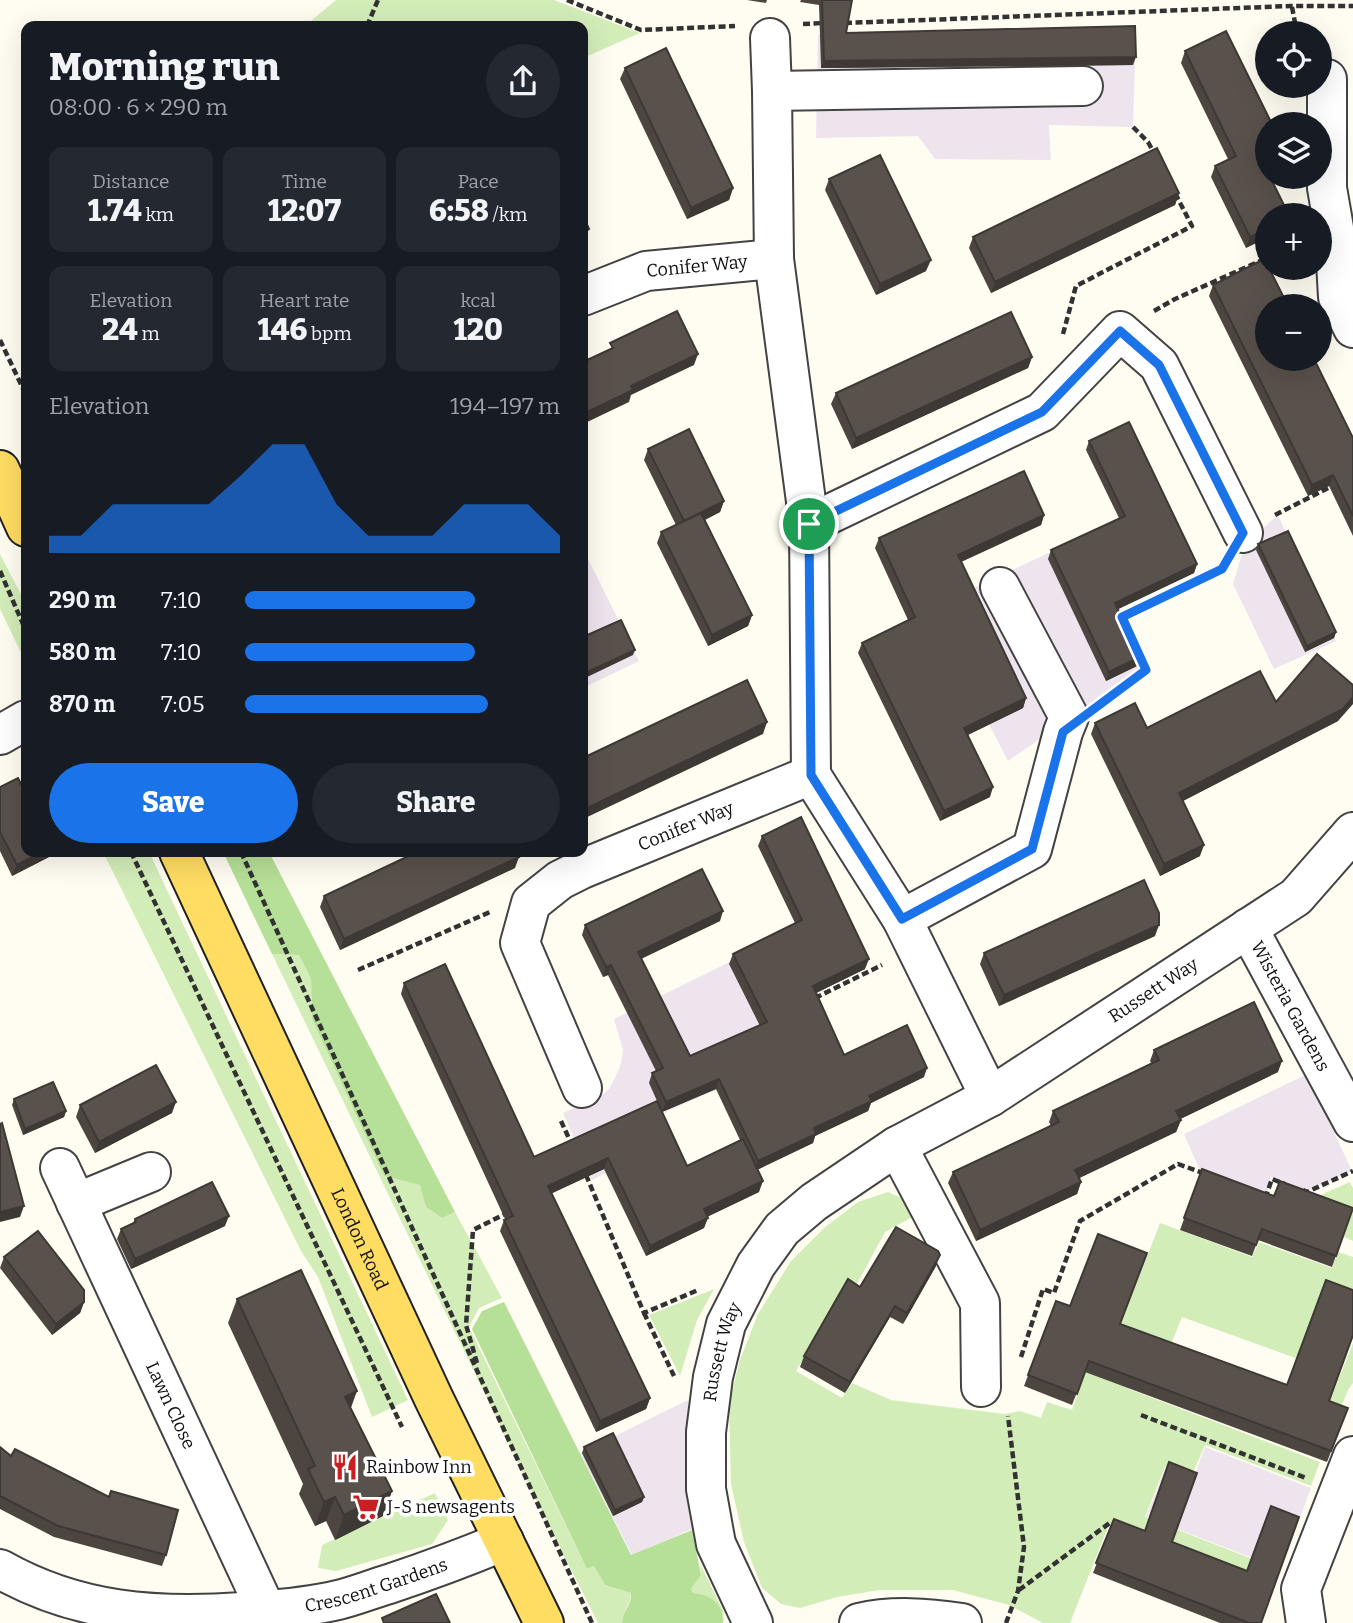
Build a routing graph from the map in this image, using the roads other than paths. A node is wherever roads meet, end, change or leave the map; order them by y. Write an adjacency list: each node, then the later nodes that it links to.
1 (769, 29): 3 (street, Conifer Way)
2 (1083, 86): 3 (street)
3 (772, 91): 6 (street, Conifer Way)
4 (1327, 98): 5 (street)
5 (1343, 226): 8 (street)
6 (774, 260): 7 (street, Conifer Way); 11 (street, Conifer Way)
7 (588, 294)
8 (1353, 328)
9 (0, 470): 10 (main road)
10 (21, 516)
11 (809, 524): 12 (street); 16 (street, Conifer Way)
12 (1243, 533)
13 (1000, 587): 22 (street)
14 (21, 723): 15 (street)
15 (0, 735)
16 (811, 775): 18 (street, Conifer Way); 22 (street)
17 (1353, 832): 23 (street, Russett Way)
18 (588, 854)
19 (181, 857): 33 (main road, London Road)
20 (579, 857): 21 (street, Conifer Way)
21 (553, 866): 24 (street, Conifer Way)
22 (902, 919): 25 (street)
23 (1248, 929): 25 (street, Russett Way); 26 (street, Wisteria Gardens)
24 (582, 1088)
25 (990, 1097): 27 (street, Russett Way)
26 (1353, 1122)
27 (897, 1146): 31 (street); 37 (street, Russett Way)
28 (60, 1168): 30 (street, Lawn Close)
29 (151, 1172): 30 (street)
30 (76, 1203): 35 (street, Lawn Close)
31 (993, 1395)
32 (1353, 1456): 40 (street)
33 (504, 1541): 35 (street, Crescent Gardens); 36 (main road, London Road)
34 (0, 1569): 35 (street, Crescent Gardens)
35 (266, 1617)
36 (544, 1623)
37 (753, 1623)
38 (859, 1623): 39 (street)
39 (962, 1623)
40 (1306, 1623)

